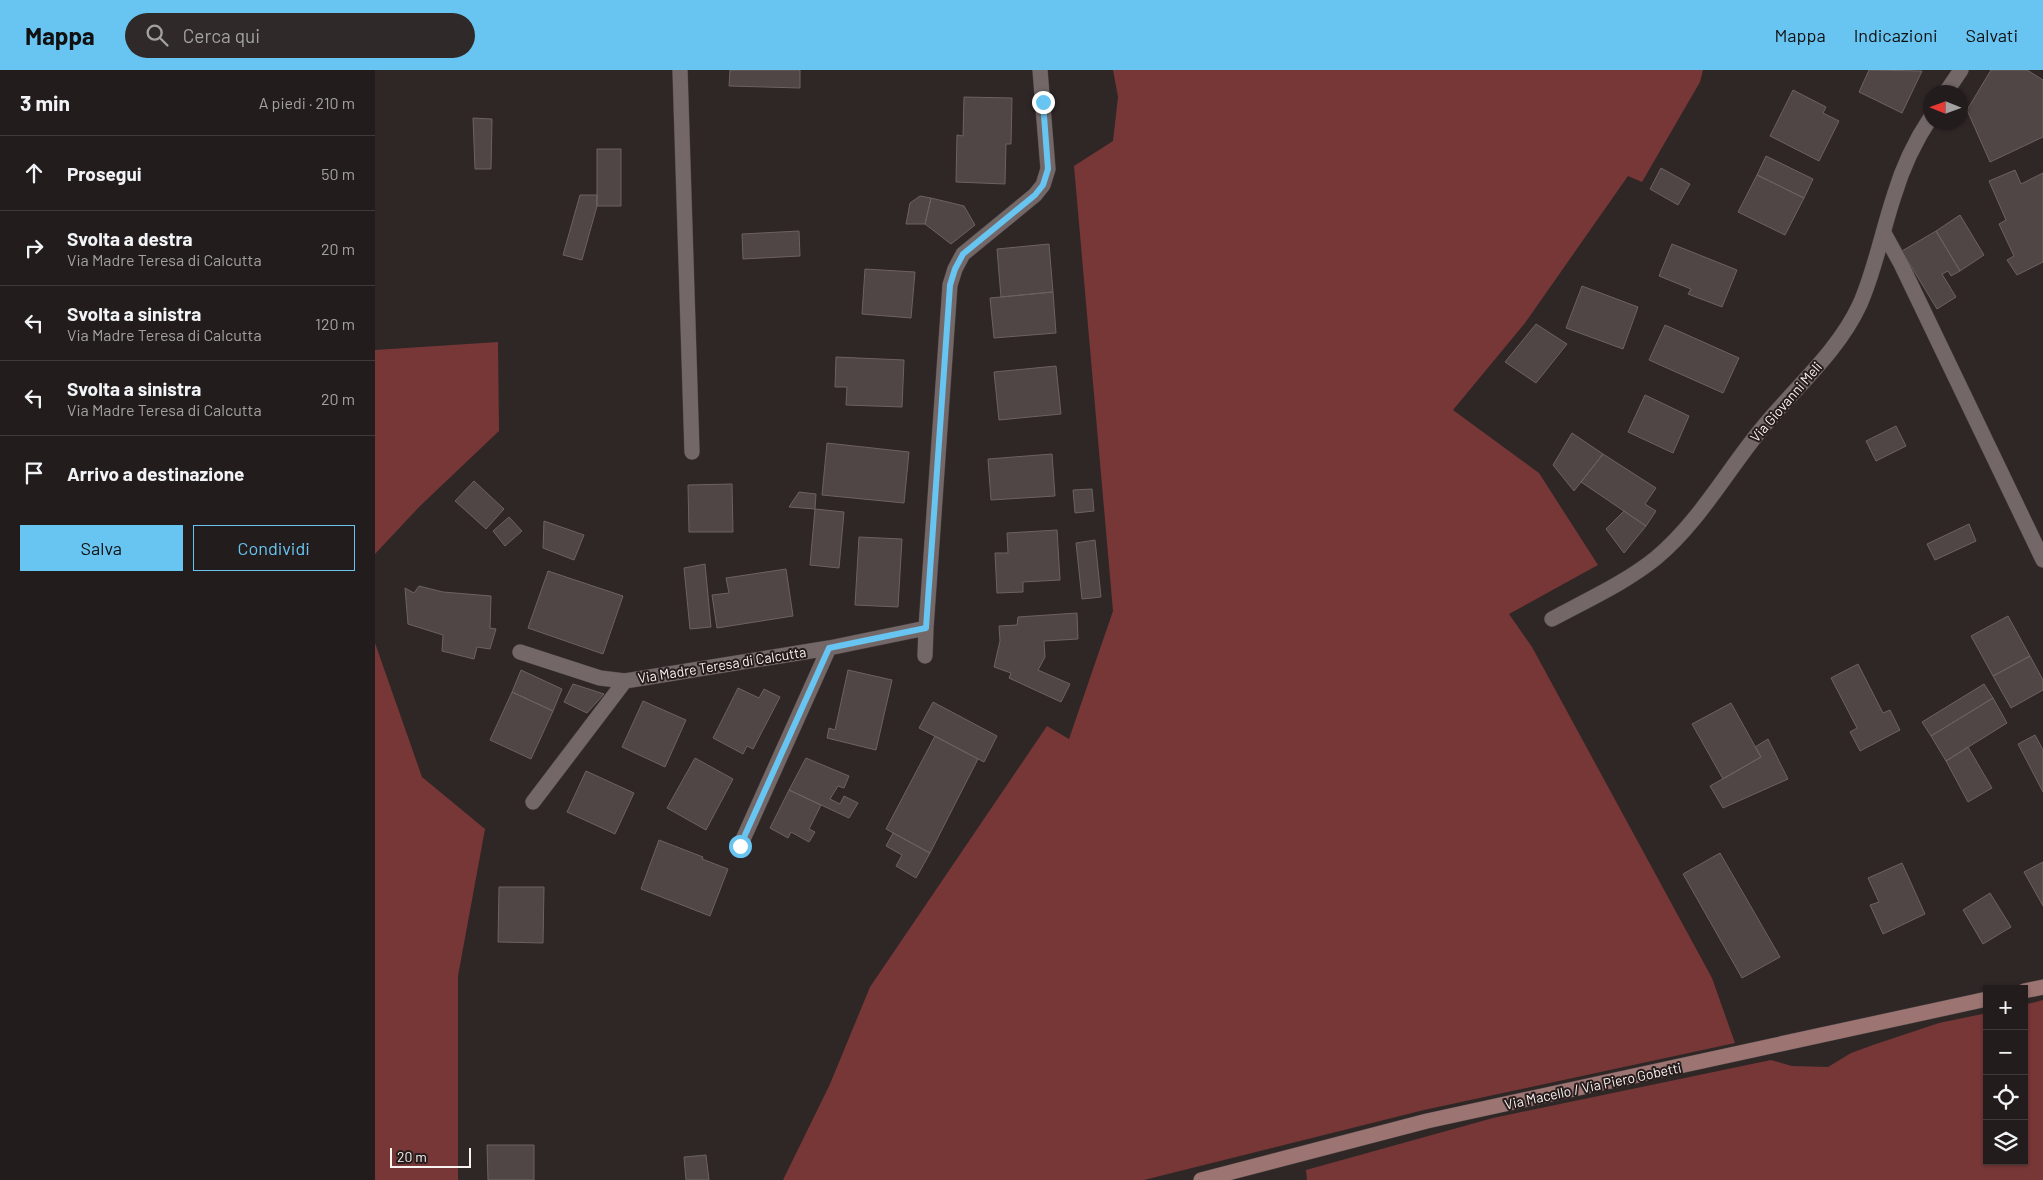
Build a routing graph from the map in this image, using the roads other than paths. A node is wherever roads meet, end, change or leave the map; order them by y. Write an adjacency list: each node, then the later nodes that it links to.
1 (680, 70): 7 (street)
2 (1040, 70): 10 (street)
3 (1961, 70): 4 (street)
4 (1951, 85)
5 (1923, 129): 6 (street, Via Giovanni Meli)
6 (1884, 233): 8 (street); 9 (street, Via Giovanni Meli)
7 (692, 452)
8 (2043, 560)
9 (1552, 619)
10 (926, 628): 11 (street, Via Madre Teresa di Calcutta); 13 (street)
11 (829, 648): 14 (street, Via Madre Teresa di Calcutta); 16 (street)
12 (520, 652): 14 (street, Via Madre Teresa di Calcutta)
13 (925, 656)
14 (625, 681): 15 (street)
15 (533, 802)
16 (740, 846)
17 (2043, 987): 18 (street)
18 (2028, 990)
19 (1983, 1000): 20 (street, Via Macello / Via Piero Gobetti)
20 (1201, 1180)

